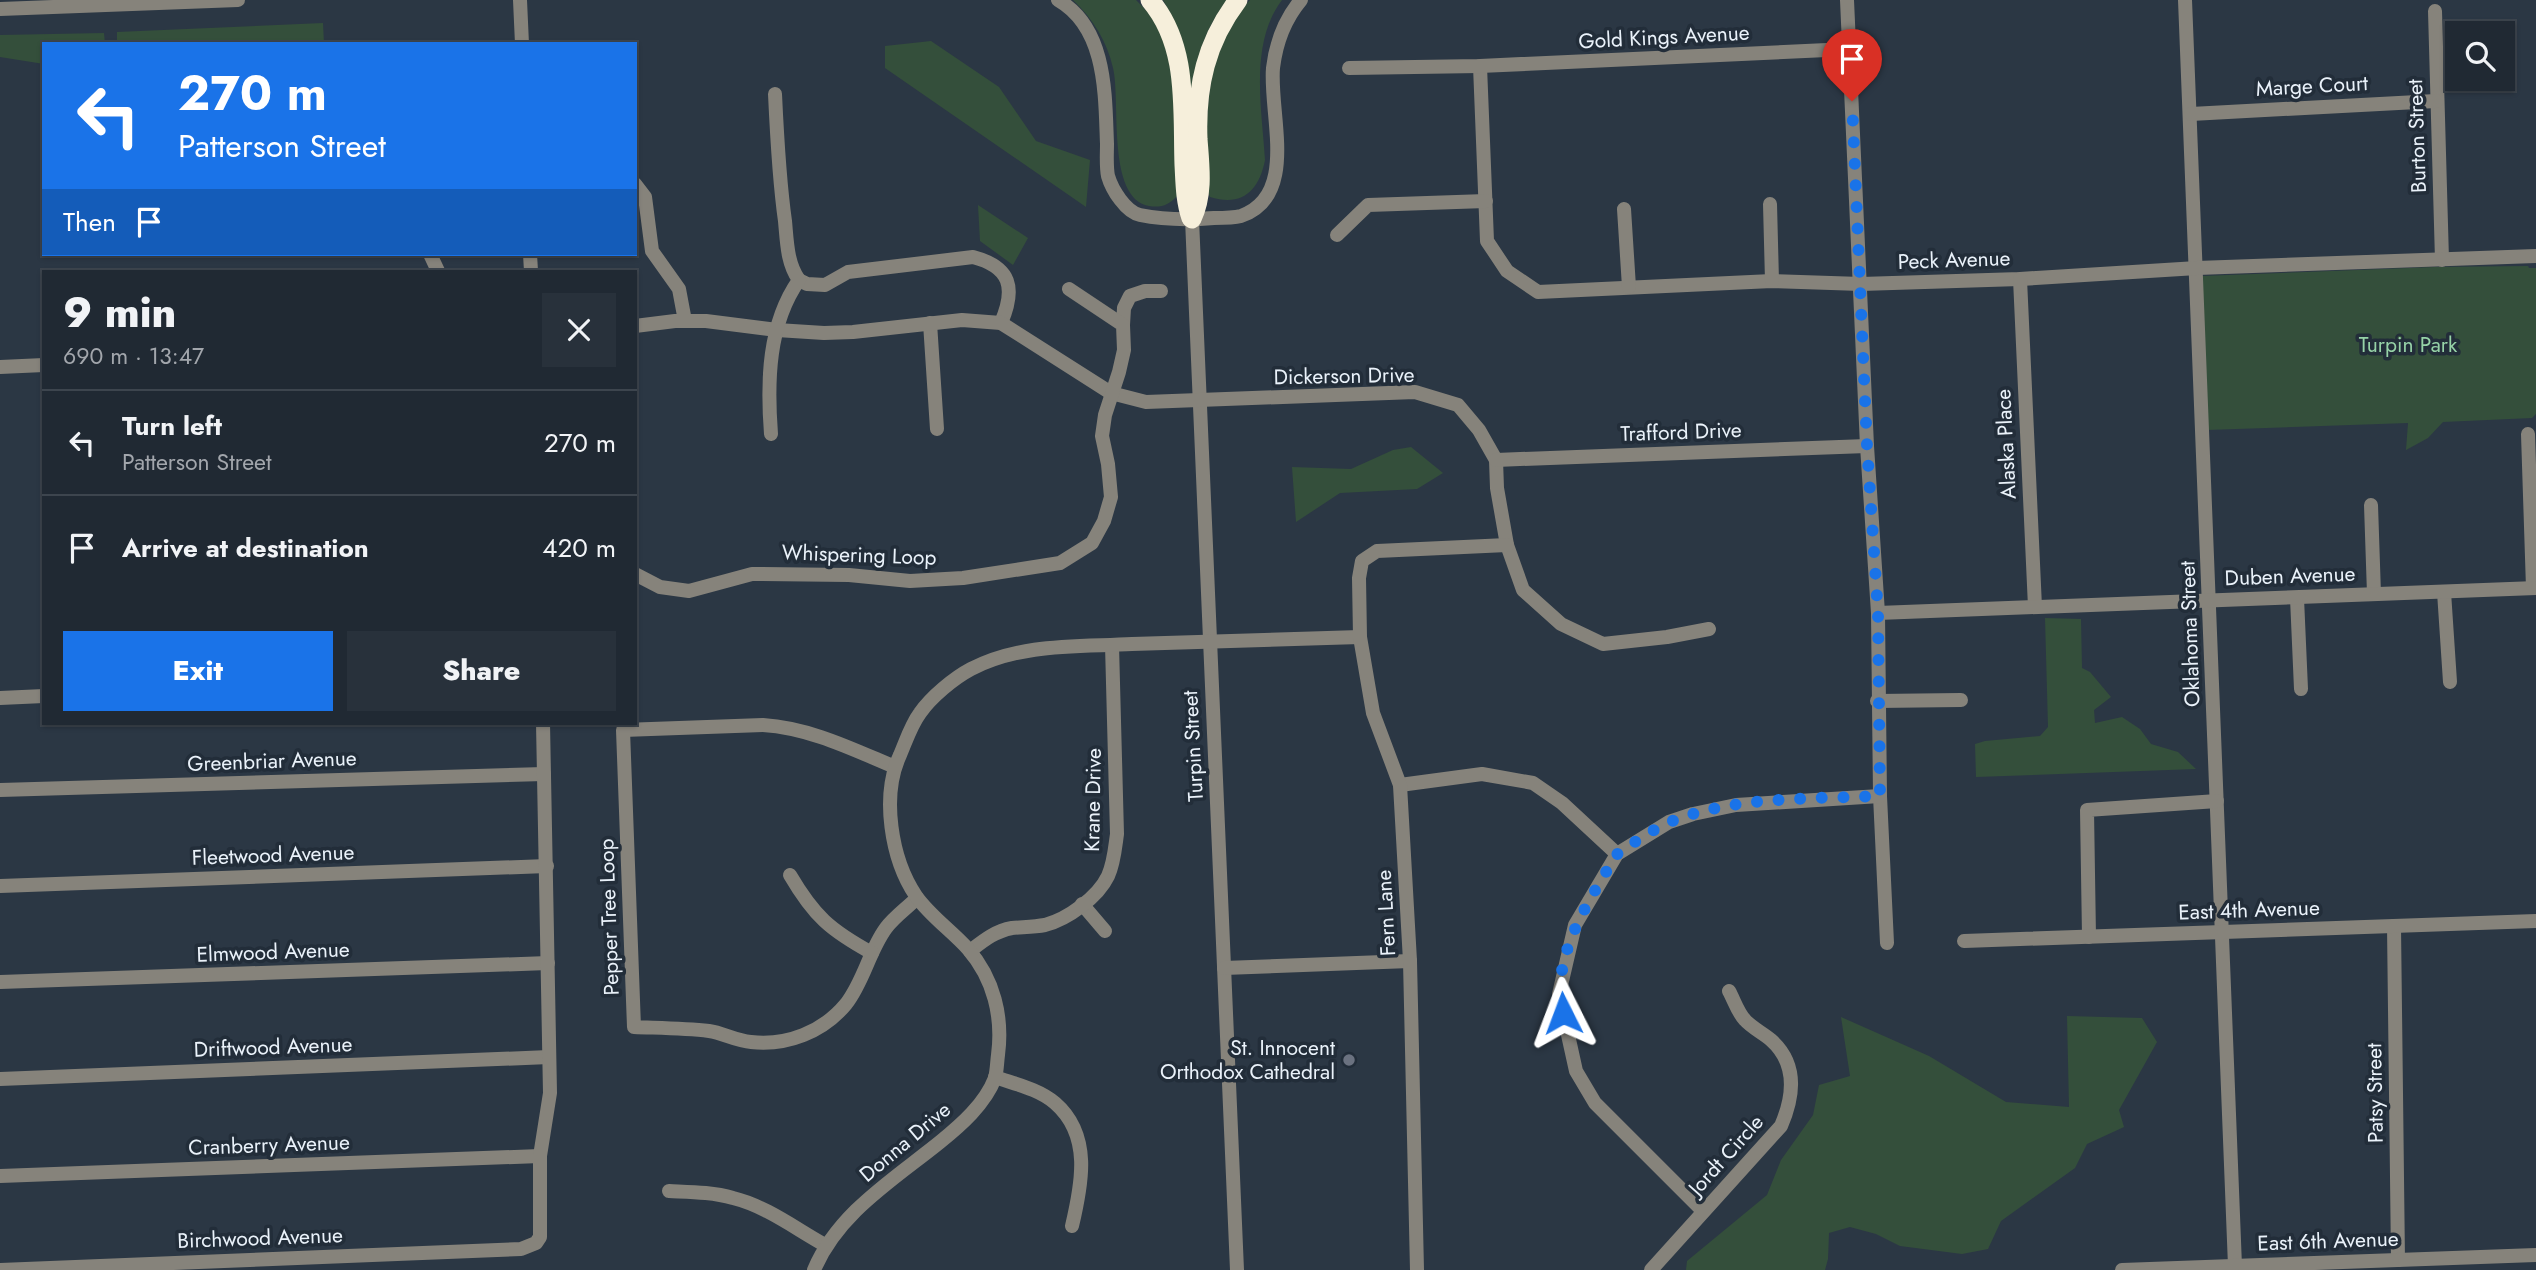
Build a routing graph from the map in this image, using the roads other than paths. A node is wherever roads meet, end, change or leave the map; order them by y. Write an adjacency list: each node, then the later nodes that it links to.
1 (238, 0): 9 (street)
2 (520, 0): 11 (street)
3 (1058, 0): 22 (street)
4 (1150, 0): 22 (highway)
5 (1238, 0): 22 (highway)
6 (1301, 0): 22 (street)
7 (1847, 0): 12 (street)
8 (2185, 0): 17 (street, Oklahoma Street)
9 (0, 9)
10 (2435, 11): 16 (street, Burton Street)
11 (522, 42)
12 (1849, 50): 13 (street, Gold Kings Avenue); 30 (street)
13 (1480, 66): 14 (street, Gold Kings Avenue); 19 (street, Peck Avenue)
14 (1349, 68)
15 (775, 94): 28 (street)
16 (2436, 101): 17 (street, Marge Court); 25 (street, Burton Street)
17 (2191, 114): 26 (street, Oklahoma Street)
18 (637, 187): 34 (street)
19 (1486, 201): 23 (street); 31 (street, Peck Avenue)
20 (1770, 204): 29 (street)
21 (1624, 209): 31 (street)
22 (1192, 219): 43 (street, Turpin Street)
23 (1337, 235)
24 (2536, 256): 25 (street, Peck Avenue)
25 (2442, 260): 26 (street, Peck Avenue)
26 (2197, 268): 27 (street, Peck Avenue); 56 (street, Oklahoma Street)
27 (2020, 279): 30 (street, Peck Avenue); 57 (street, Alaska Place)
28 (799, 280): 36 (street); 39 (street)
29 (1772, 281): 30 (street, Peck Avenue); 31 (street, Peck Avenue)
30 (1861, 284): 47 (street)
31 (1629, 287)
32 (1069, 289): 37 (street)
33 (1161, 291): 37 (street, Whispering Loop)
34 (685, 321): 38 (street); 39 (street)
35 (930, 323): 36 (street); 39 (street); 44 (street)
36 (1001, 323): 42 (street, Dickerson Drive)
37 (1123, 325): 42 (street, Whispering Loop)
38 (637, 326)
39 (777, 330): 46 (street)
40 (42, 365): 41 (street)
41 (0, 367)
42 (1111, 393): 43 (street, Dickerson Drive); 51 (street, Whispering Loop)
43 (1201, 400): 48 (street, Dickerson Drive); 61 (street, Turpin Street)
44 (937, 429)
45 (2528, 433): 52 (street)
46 (771, 434)
47 (1867, 446): 48 (street, Trafford Drive); 58 (street)
48 (1496, 460): 50 (street, Dickerson Drive)
49 (2371, 505): 54 (street)
50 (1507, 545): 59 (street, Dickerson Drive); 60 (street, Fern Lane)
51 (637, 575)
52 (2534, 588): 53 (street, Duben Avenue)
53 (2445, 592): 54 (street, Duben Avenue); 63 (street)
54 (2374, 594): 55 (street, Duben Avenue)
55 (2297, 598): 56 (street, Duben Avenue); 64 (street)
56 (2209, 600): 57 (street, Duben Avenue); 75 (street, Oklahoma Street)
57 (2035, 607): 58 (street, Duben Avenue)
58 (1878, 613): 68 (street)
59 (1709, 629)
60 (1360, 637): 61 (street, Donna Drive); 72 (street, Fern Lane)
61 (1209, 641): 62 (street, Donna Drive); 93 (street, Turpin Street)
62 (1112, 645): 70 (street, Donna Drive); 81 (street, Krane Drive)
63 (2450, 682)
64 (2301, 689)
65 (42, 696): 66 (street)
66 (0, 698)
67 (1961, 700): 68 (street)
68 (1877, 701): 74 (street)
69 (543, 725): 71 (street)
70 (895, 766): 80 (street, Donna Drive); 90 (street, Pepper Tree Loop)
71 (544, 774): 73 (street, Greenbriar Avenue); 77 (street)
72 (1400, 785): 76 (street); 91 (street, Fern Lane)
73 (0, 790)
74 (1880, 796): 76 (street); 88 (street)
75 (2217, 801): 85 (street, Oklahoma Street); 86 (street)
76 (1616, 855): 102 (street)
77 (547, 866): 79 (street, Fleetwood Avenue); 92 (street)
78 (790, 875): 90 (street)
79 (0, 886)
80 (917, 898): 89 (street, Donna Drive); 90 (street, Pepper Tree Loop)
81 (1082, 904): 84 (street); 89 (street, Krane Drive)
82 (2536, 921): 83 (street, East 4th Avenue)
83 (2394, 926): 85 (street, East 4th Avenue); 106 (street, Patsy Street)
84 (1105, 931)
85 (2222, 932): 86 (street, East 4th Avenue); 107 (street, Oklahoma Street)
86 (2089, 937): 87 (street, East 4th Avenue)
87 (1964, 941)
88 (1886, 943)
89 (970, 951): 97 (street, Donna Drive)
90 (872, 953)
91 (1410, 961): 93 (street); 111 (street, Fern Lane)
92 (548, 963): 94 (street, Elmwood Avenue); 96 (street)
93 (1224, 968): 110 (street, Turpin Street)
94 (0, 982)
95 (1729, 991): 102 (street, Jordt Circle)
96 (548, 1057): 98 (street, Driftwood Avenue); 99 (street)
97 (995, 1077): 103 (street); 104 (street, Donna Drive)
98 (0, 1079)
99 (540, 1156): 100 (street, Cranberry Avenue); 108 (street, Birchwood Avenue)
100 (0, 1176)
101 (669, 1191): 104 (street)
102 (1703, 1211): 112 (street, Jordt Circle)
103 (1072, 1226)
104 (825, 1245): 109 (street, Donna Drive)
105 (2536, 1255): 106 (street, East 6th Avenue)
106 (2398, 1260): 107 (street, East 6th Avenue)
107 (2235, 1266): 113 (street, East 6th Avenue)
108 (0, 1270)
109 (814, 1270)
110 (1237, 1270)
111 (1417, 1270)
112 (1651, 1270)
113 (2122, 1270)

